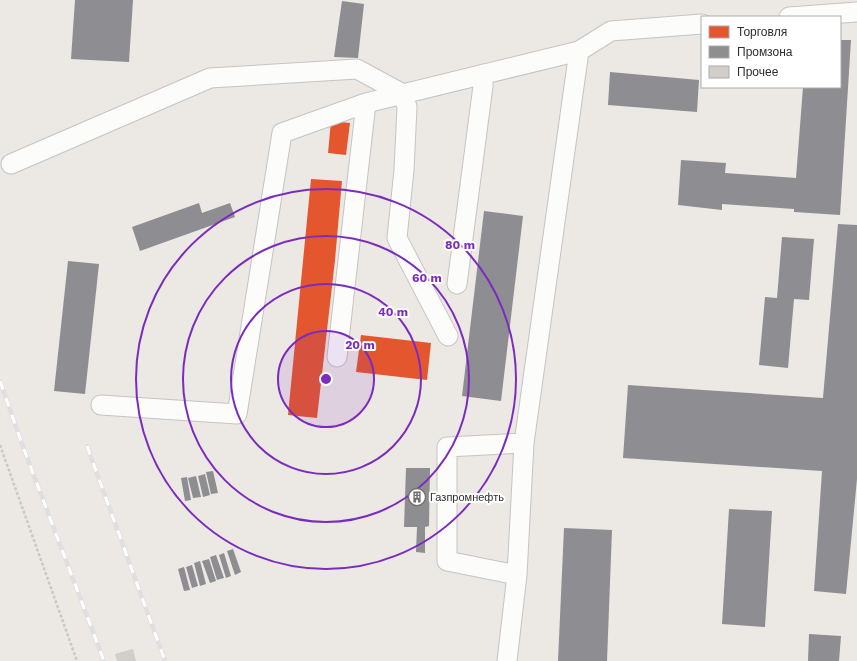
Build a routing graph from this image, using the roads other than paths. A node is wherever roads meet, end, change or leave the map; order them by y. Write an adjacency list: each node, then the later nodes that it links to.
1 (857, 12): 2 (lane)
2 (802, 16)
3 (701, 24): 4 (lane)
4 (579, 51): 5 (lane); 13 (lane)
5 (483, 74): 6 (lane); 9 (lane)
6 (403, 94): 7 (lane); 8 (lane); 10 (lane)
7 (366, 103): 11 (lane); 12 (lane)
8 (11, 164)
9 (457, 284)
10 (448, 336)
11 (337, 357)
12 (101, 405)
13 (524, 443): 14 (lane); 14 (lane)
14 (517, 575): 15 (lane)
15 (507, 661)

